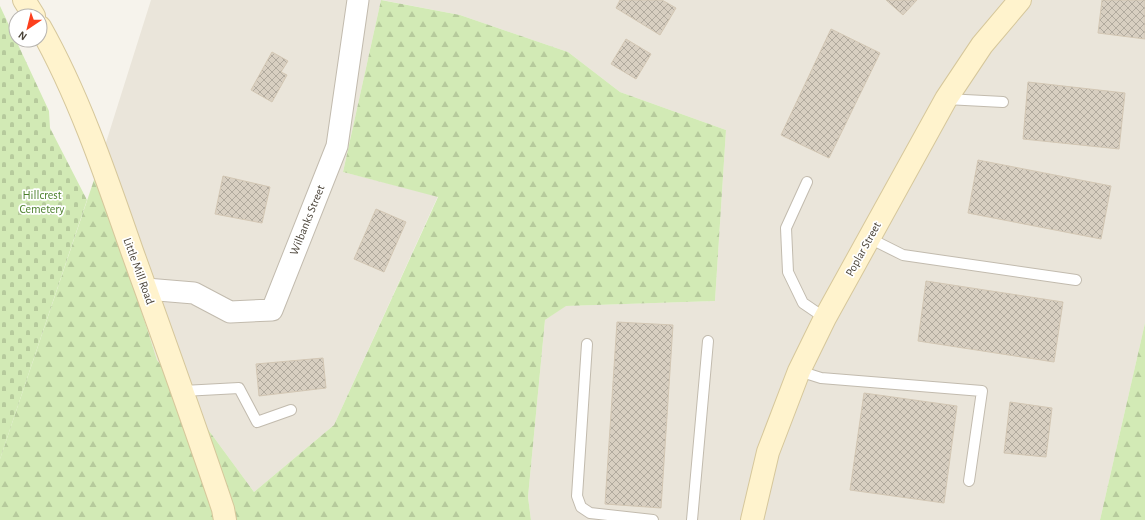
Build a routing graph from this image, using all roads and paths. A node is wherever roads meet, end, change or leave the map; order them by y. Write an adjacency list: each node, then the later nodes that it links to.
1 (358, 0): 9 (street, Wilbanks Street)
2 (1020, 0): 4 (street, Poplar Street)
3 (48, 41): 9 (street, Little Mill Road)
4 (946, 99): 5 (lane); 7 (street, Poplar Street)
5 (1002, 102)
6 (807, 182): 10 (lane)
7 (869, 238): 8 (lane); 10 (street, Poplar Street)
8 (1076, 280)
9 (146, 289): 14 (street, Little Mill Road)
10 (825, 318): 13 (street, Poplar Street)
11 (708, 341): 19 (lane)
12 (588, 344): 18 (lane)
13 (799, 371): 16 (lane); 20 (street, Poplar Street)
14 (183, 391): 15 (lane); 17 (street, Little Mill Road)
15 (292, 410)
16 (969, 481)
17 (225, 520)
18 (653, 520)
19 (692, 520)
20 (752, 520)

